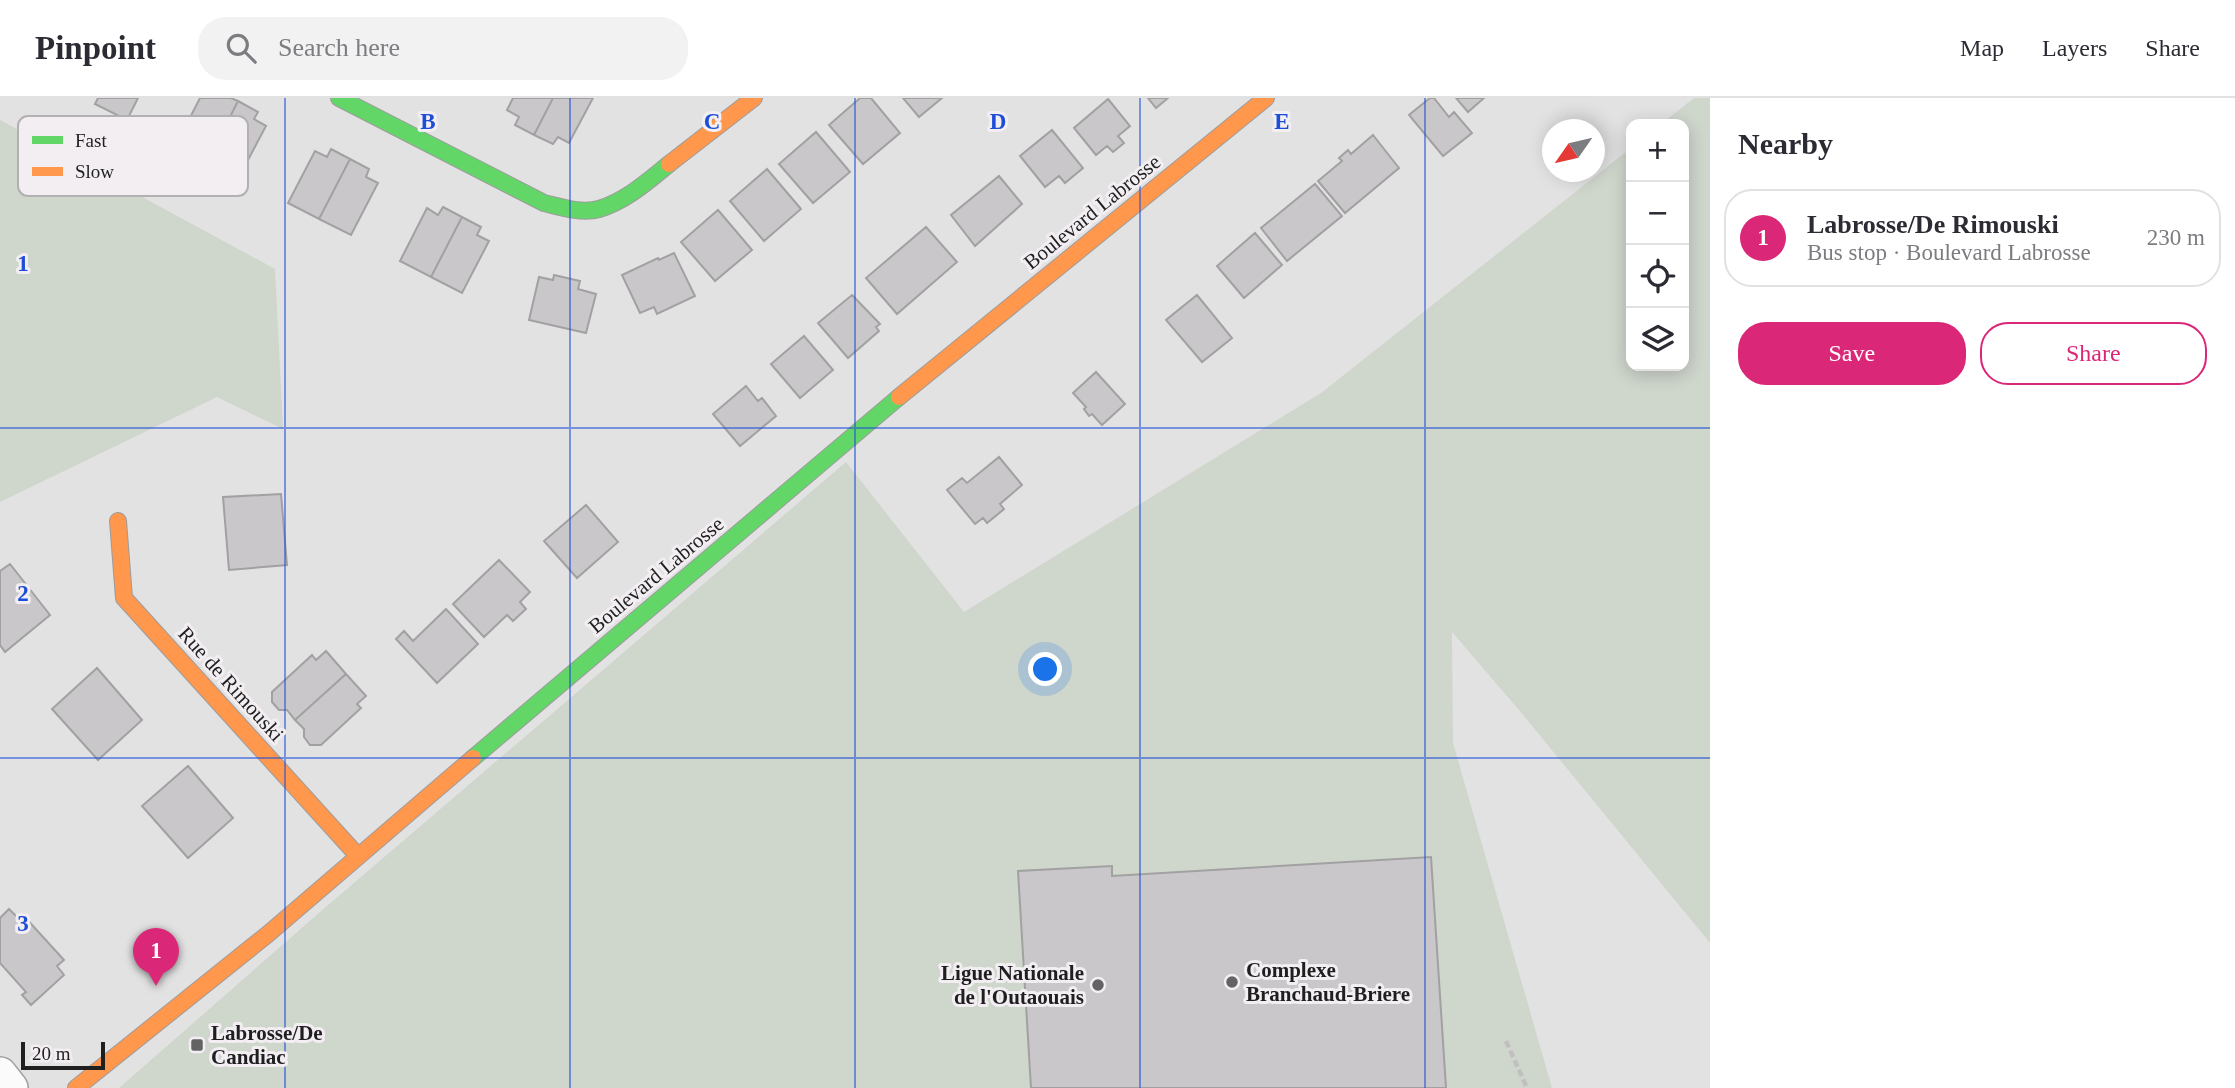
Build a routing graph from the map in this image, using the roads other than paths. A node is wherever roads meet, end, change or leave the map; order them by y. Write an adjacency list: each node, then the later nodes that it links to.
1 (339, 98): 2 (main road)
2 (754, 98)
3 (1266, 98): 5 (main road, Boulevard Labrosse)
4 (118, 521): 5 (main road, Rue de Rimouski)
5 (358, 856): 8 (main road, Boulevard Labrosse)
6 (0, 1074): 7 (street)
7 (11, 1088)
8 (76, 1088)

